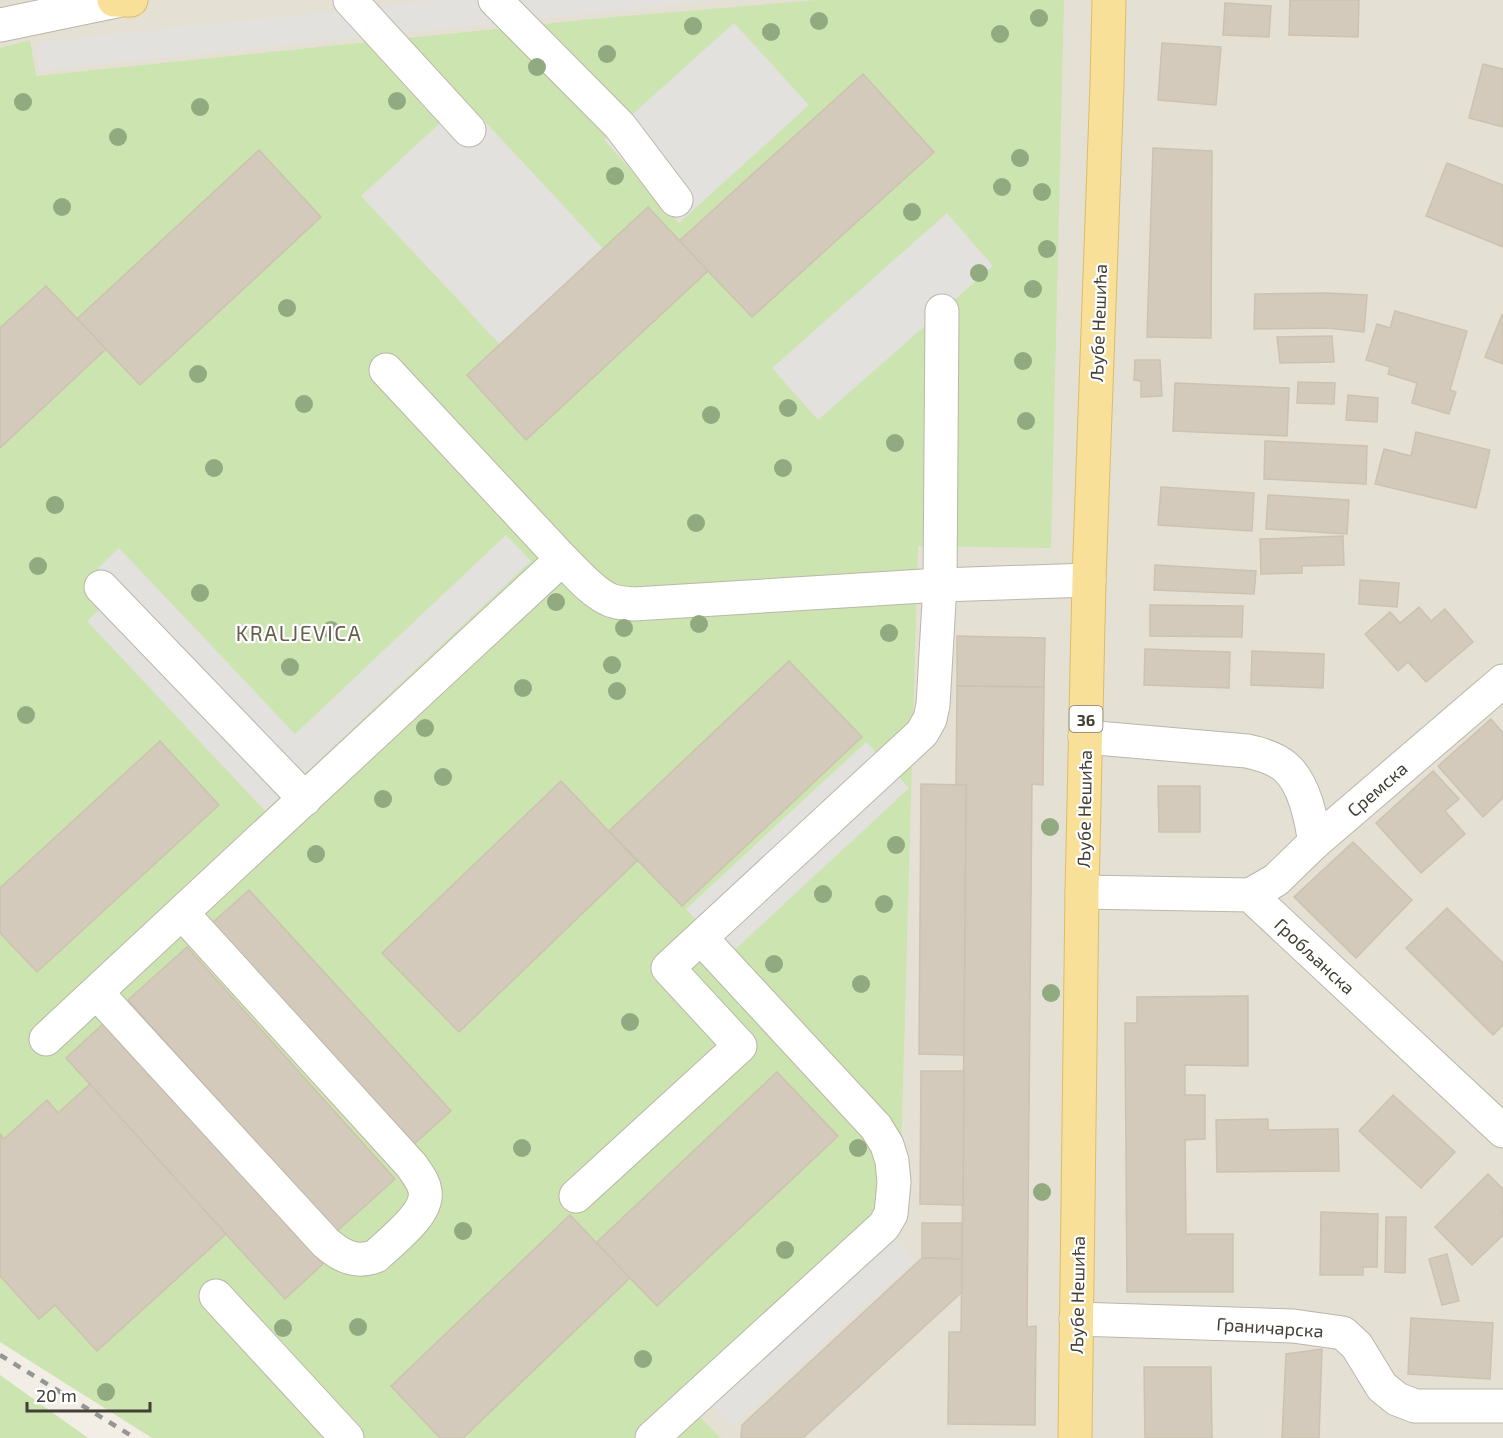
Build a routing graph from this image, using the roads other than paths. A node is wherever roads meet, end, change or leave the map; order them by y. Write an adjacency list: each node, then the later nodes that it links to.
1 (115, 0): 2 (main road); 6 (street)
2 (130, 0)
3 (350, 0): 7 (street)
4 (495, 0): 8 (street)
5 (1109, 0): 12 (main road, Љубе Нешића / 36)
6 (0, 25)
7 (469, 130)
8 (676, 200)
9 (942, 311): 13 (street)
10 (386, 370): 11 (street)
11 (562, 559): 13 (street); 17 (street)
12 (1089, 580): 13 (street); 16 (main road, Љубе Нешића / 36)
13 (940, 585): 22 (street)
14 (101, 587): 17 (street)
15 (1503, 681): 18 (street, Сремска)
16 (1085, 737): 18 (street); 19 (main road, Љубе Нешића / 36)
17 (305, 799): 21 (street)
18 (1314, 843): 20 (street, Сремска)
19 (1082, 892): 20 (street); 28 (main road, Љубе Нешића / 36)
20 (1250, 895): 25 (street, Гробљанска)
21 (182, 913): 23 (street); 23 (street)
22 (702, 938): 26 (street); 31 (street)
23 (97, 993): 24 (street)
24 (46, 1039)
25 (1503, 1131)
26 (576, 1196)
27 (216, 1296): 30 (street)
28 (1076, 1319): 29 (street, Граничарска); 32 (main road, Љубе Нешића / 36)
29 (1503, 1406)
30 (347, 1438)
31 (652, 1438)
32 (1076, 1438)

